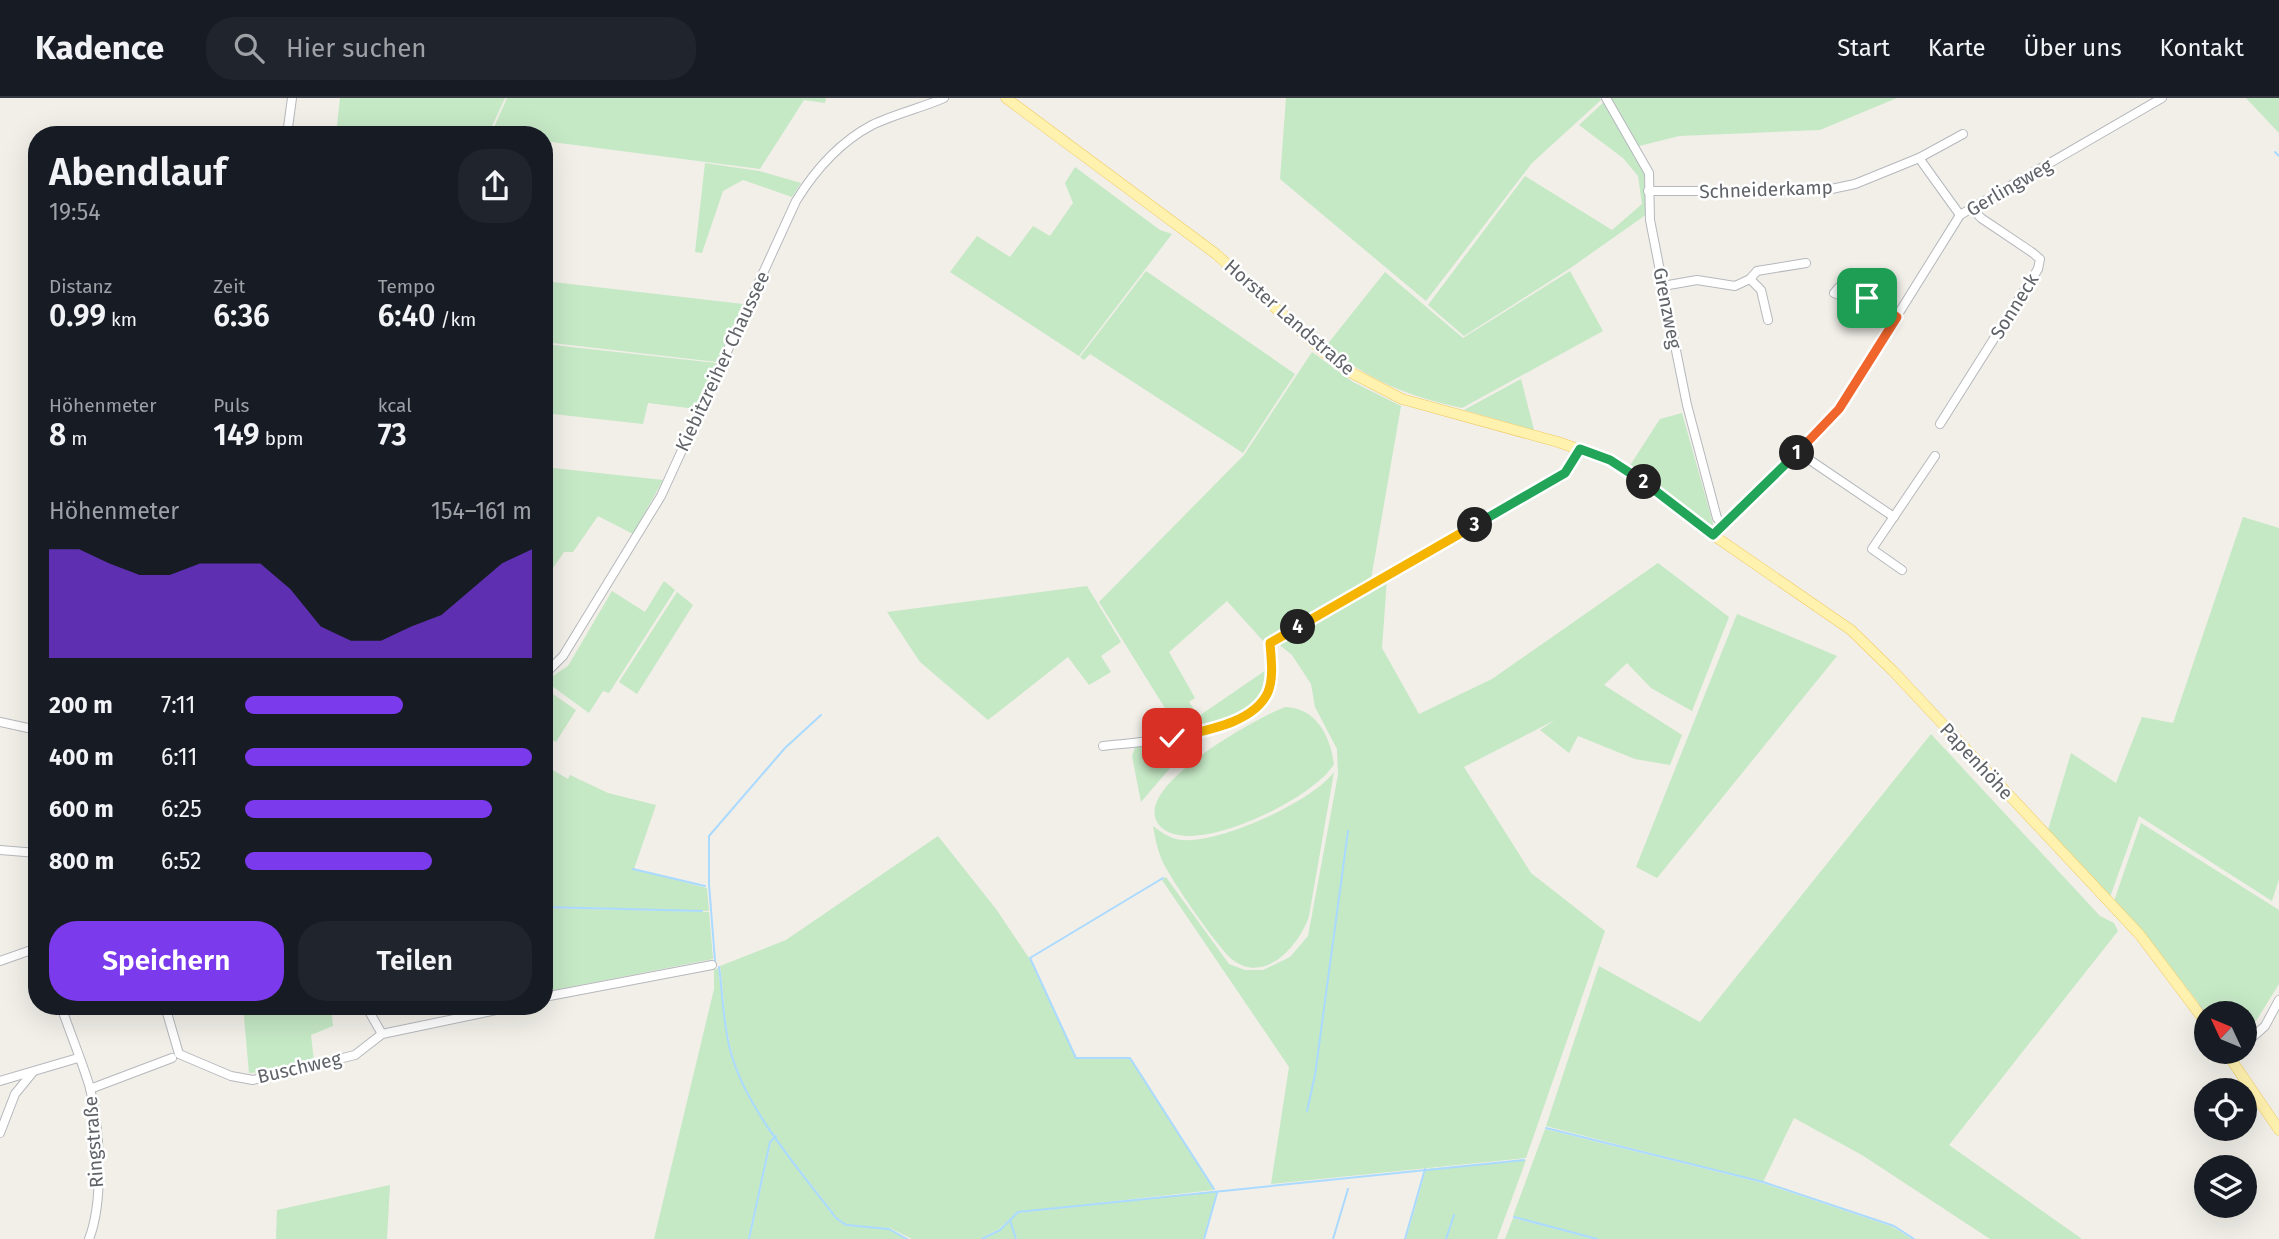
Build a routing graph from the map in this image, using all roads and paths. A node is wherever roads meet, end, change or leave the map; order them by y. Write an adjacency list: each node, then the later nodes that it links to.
1 (292, 98): 6 (street)
2 (944, 98): 26 (street, Kiebitzreiher Chaussee)
3 (1006, 98): 19 (main road, Horster Landstraße)
4 (1606, 98): 9 (street, Grenzweg)
5 (2162, 98): 10 (street, Gerlingweg)
6 (288, 126)
7 (1963, 134): 8 (street, Schneiderkamp)
8 (1919, 158): 9 (street, Schneiderkamp); 11 (street)
9 (1648, 191): 14 (street, Grenzweg)
10 (1971, 208): 11 (street, Gerlingweg); 18 (street, Sonneck)
11 (1960, 215): 16 (street, Gerlingweg)
12 (1806, 263): 13 (street)
13 (1751, 279): 14 (street); 17 (street)
14 (1663, 286): 23 (street, Grenzweg)
15 (1855, 293): 16 (street)
16 (1897, 317): 20 (street, Gerlingweg)
17 (1768, 320)
18 (1940, 424)
19 (1580, 449): 24 (main road, Horster Landstraße); 29 (street)
20 (1798, 452): 22 (street); 23 (street, Gerlingweg)
21 (1935, 456): 22 (street)
22 (1894, 517): 25 (street)
23 (1722, 524): 24 (street, Gerlingweg)
24 (1713, 535): 37 (main road, Papenhöhe)
25 (1902, 570)
26 (553, 666)
27 (0, 722): 28 (street)
28 (28, 728)
29 (1103, 746)
30 (0, 850): 31 (street)
31 (28, 852)
32 (28, 951): 33 (street)
33 (0, 961)
34 (712, 965): 35 (street)
35 (553, 995)
36 (2279, 1000): 42 (street)
37 (2194, 1007)
38 (64, 1015): 44 (street, Ringstraße)
39 (168, 1015): 43 (street, Buschweg)
40 (371, 1015): 43 (street)
41 (473, 1015): 43 (street, Buschweg)
42 (2258, 1032)
43 (382, 1034)
44 (78, 1058): 47 (street); 49 (street, Ringstraße)
45 (172, 1058): 49 (street)
46 (2238, 1064): 50 (main road)
47 (33, 1072): 48 (street); 51 (street)
48 (0, 1081)
49 (90, 1089): 52 (street, Ringstraße)
50 (2279, 1130)
51 (0, 1133)
52 (89, 1239)

